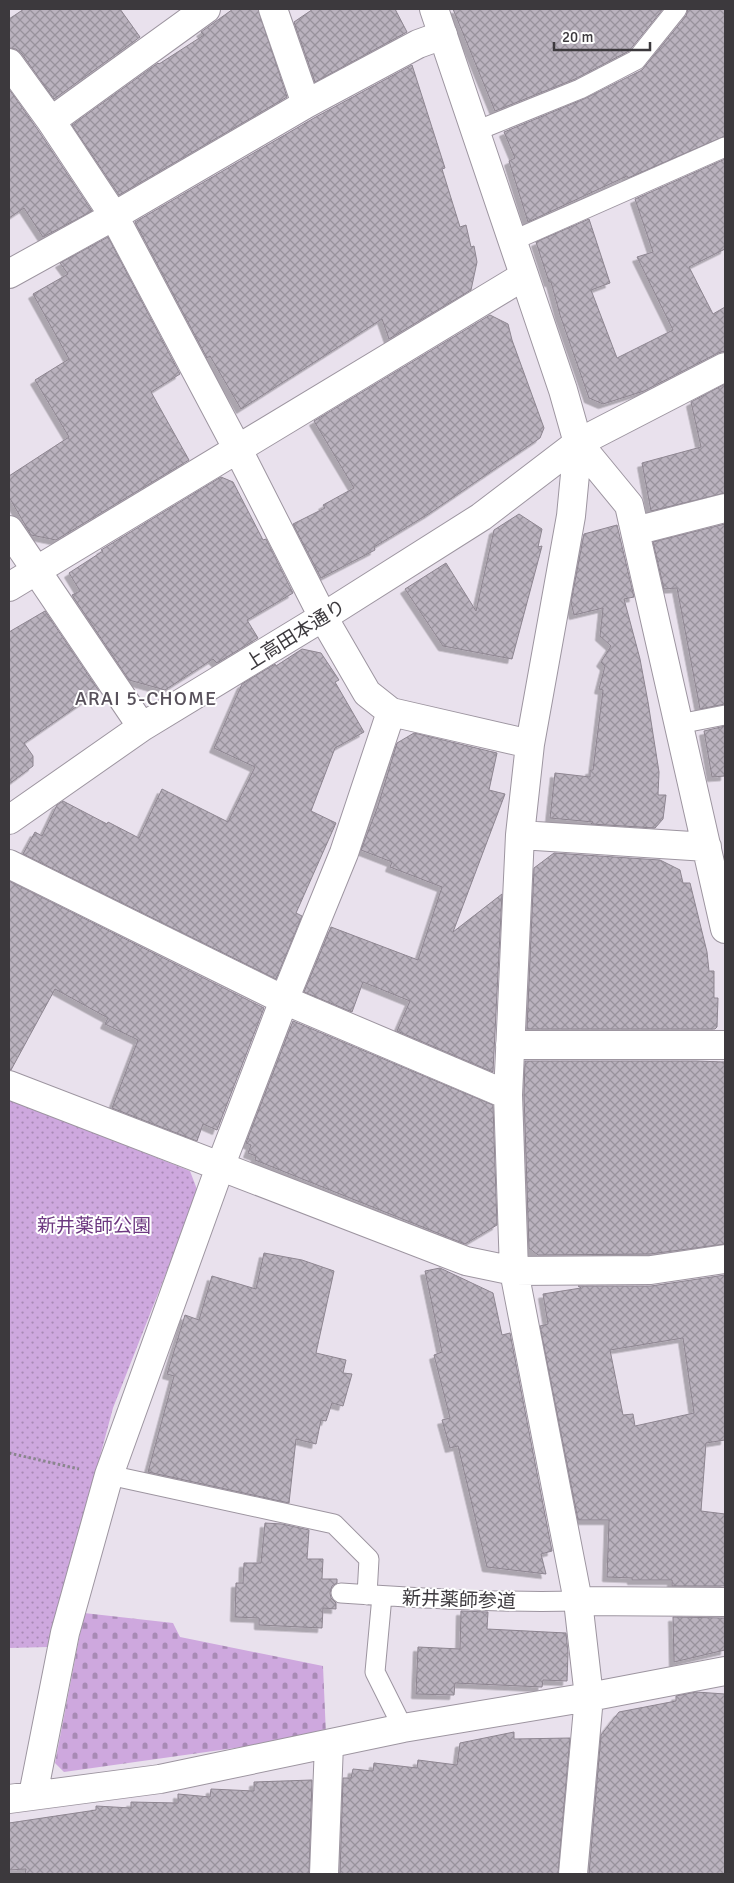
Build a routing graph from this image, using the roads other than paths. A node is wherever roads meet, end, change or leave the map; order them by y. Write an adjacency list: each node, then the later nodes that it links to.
1 (206, 9): 8 (street)
2 (273, 9): 7 (street)
3 (434, 9): 5 (street)
4 (677, 9): 9 (lane)
5 (444, 35): 7 (street); 9 (street)
6 (9, 63): 8 (street)
7 (306, 104): 11 (street)
8 (50, 121): 11 (street)
9 (476, 131): 12 (street)
10 (725, 147): 12 (lane)
11 (114, 216): 13 (street); 17 (street)
12 (512, 241): 14 (street)
13 (9, 274)
14 (524, 276): 16 (street); 17 (street)
15 (725, 367): 16 (street, 上高田本通り)
16 (578, 443): 20 (street); 23 (street, 上高田本通り); 28 (street)
17 (237, 448): 21 (street); 23 (street)
18 (725, 508): 20 (street)
19 (9, 530): 21 (street)
20 (634, 531): 26 (street)
21 (36, 571): 22 (street); 27 (street)
22 (9, 587)
23 (323, 617): 24 (street); 27 (street, 上高田本通り)
24 (390, 712): 28 (street); 34 (street)
25 (725, 715): 26 (lane)
26 (679, 724): 31 (street)
27 (142, 727): 29 (street, 上高田本通り)
28 (530, 744): 30 (street)
29 (9, 820)
30 (520, 835): 31 (street); 35 (street)
31 (708, 848): 33 (street)
32 (9, 864): 34 (street)
33 (725, 930)
34 (284, 1000): 38 (street); 39 (street)
35 (510, 1045): 36 (street); 38 (street)
36 (725, 1045)
37 (9, 1085): 39 (street)
38 (508, 1095): 41 (street)
39 (220, 1167): 41 (street); 42 (street)
40 (725, 1259): 41 (street)
41 (514, 1271): 45 (street)
42 (109, 1476): 44 (lane); 51 (street)
43 (341, 1593): 44 (lane, 新井薬師参道)
44 (375, 1595): 45 (lane, 新井薬師参道); 49 (lane)
45 (578, 1601): 46 (street); 48 (street)
46 (725, 1602)
47 (725, 1671): 48 (street)
48 (588, 1697): 49 (street); 53 (street)
49 (403, 1728): 50 (street)
50 (329, 1744): 51 (street); 52 (street)
51 (21, 1797)
52 (324, 1874)
53 (573, 1874)

